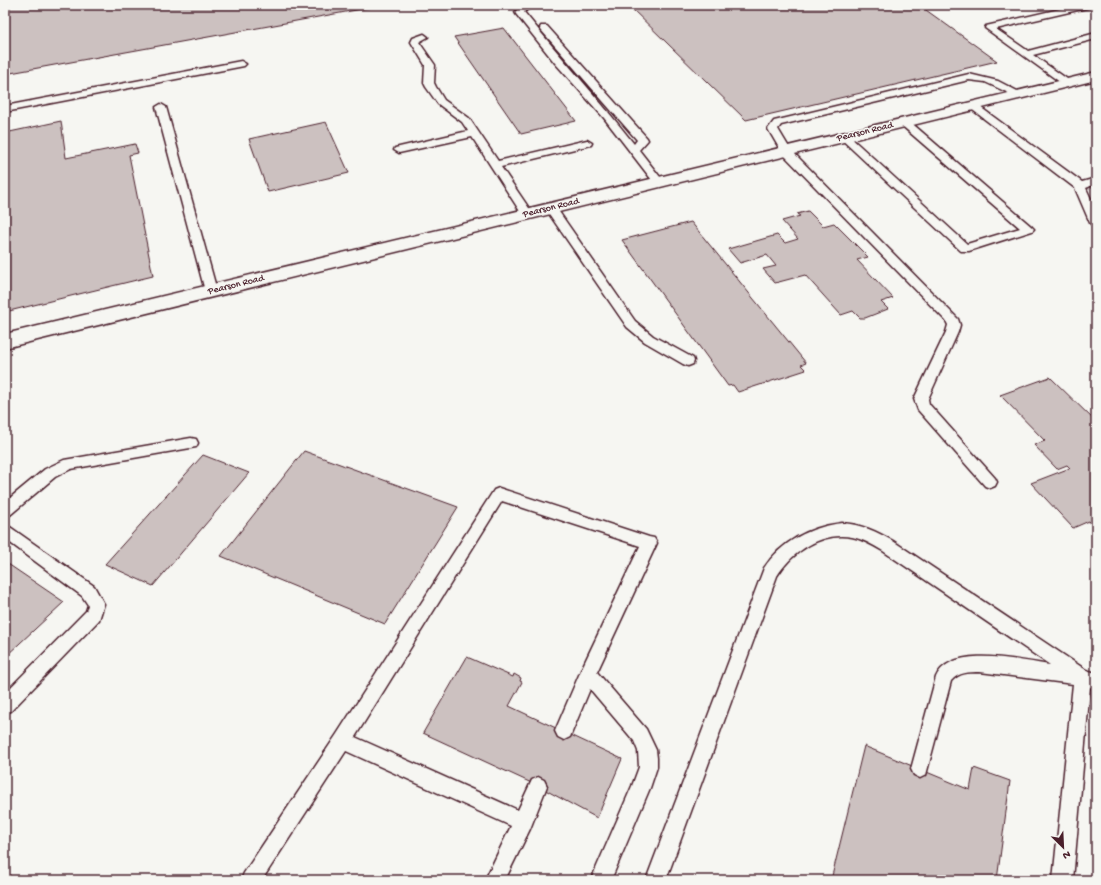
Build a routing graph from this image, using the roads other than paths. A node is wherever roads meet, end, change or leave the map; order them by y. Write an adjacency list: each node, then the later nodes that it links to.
1 (1087, 5): 5 (lane)
2 (529, 6): 21 (lane)
3 (1096, 36): 5 (lane)
4 (424, 37): 14 (lane)
5 (1027, 54): 8 (lane)
6 (241, 64): 12 (lane)
7 (1096, 76): 8 (street, Pearson Road)
8 (1067, 83): 9 (street, Pearson Road)
9 (1018, 94): 10 (street, Pearson Road); 18 (lane)
10 (973, 106): 13 (street, Pearson Road); 22 (lane)
11 (161, 107): 26 (lane)
12 (5, 110)
13 (904, 122): 15 (street, Pearson Road); 15 (lane)
14 (475, 133): 17 (lane); 19 (lane)
15 (844, 137): 18 (street, Pearson Road)
16 (587, 143): 19 (lane)
17 (399, 150)
18 (786, 151): 21 (street, Pearson Road); 30 (lane)
19 (495, 165): 24 (lane)
20 (1096, 181): 22 (lane)
21 (659, 182): 23 (street, Pearson Road)
22 (1080, 186): 25 (lane)
23 (551, 208): 24 (street, Pearson Road); 28 (lane)
24 (527, 214): 26 (street, Pearson Road)
25 (1096, 223)
26 (211, 291): 27 (street, Pearson Road)
27 (5, 341)
28 (688, 361)
29 (191, 443): 31 (lane)
30 (990, 482)
31 (5, 511)
32 (5, 531): 35 (lane)
33 (588, 674): 36 (lane); 37 (lane); 43 (lane)
34 (1089, 679): 38 (lane); 44 (lane); 45 (lane)
35 (5, 705)
36 (564, 732)
37 (343, 740): 40 (lane); 41 (lane)
38 (920, 769)
39 (538, 786): 40 (lane)
40 (523, 822): 42 (lane)
41 (251, 880)
42 (496, 880)
43 (601, 880)
44 (656, 880)
45 (1063, 880)

